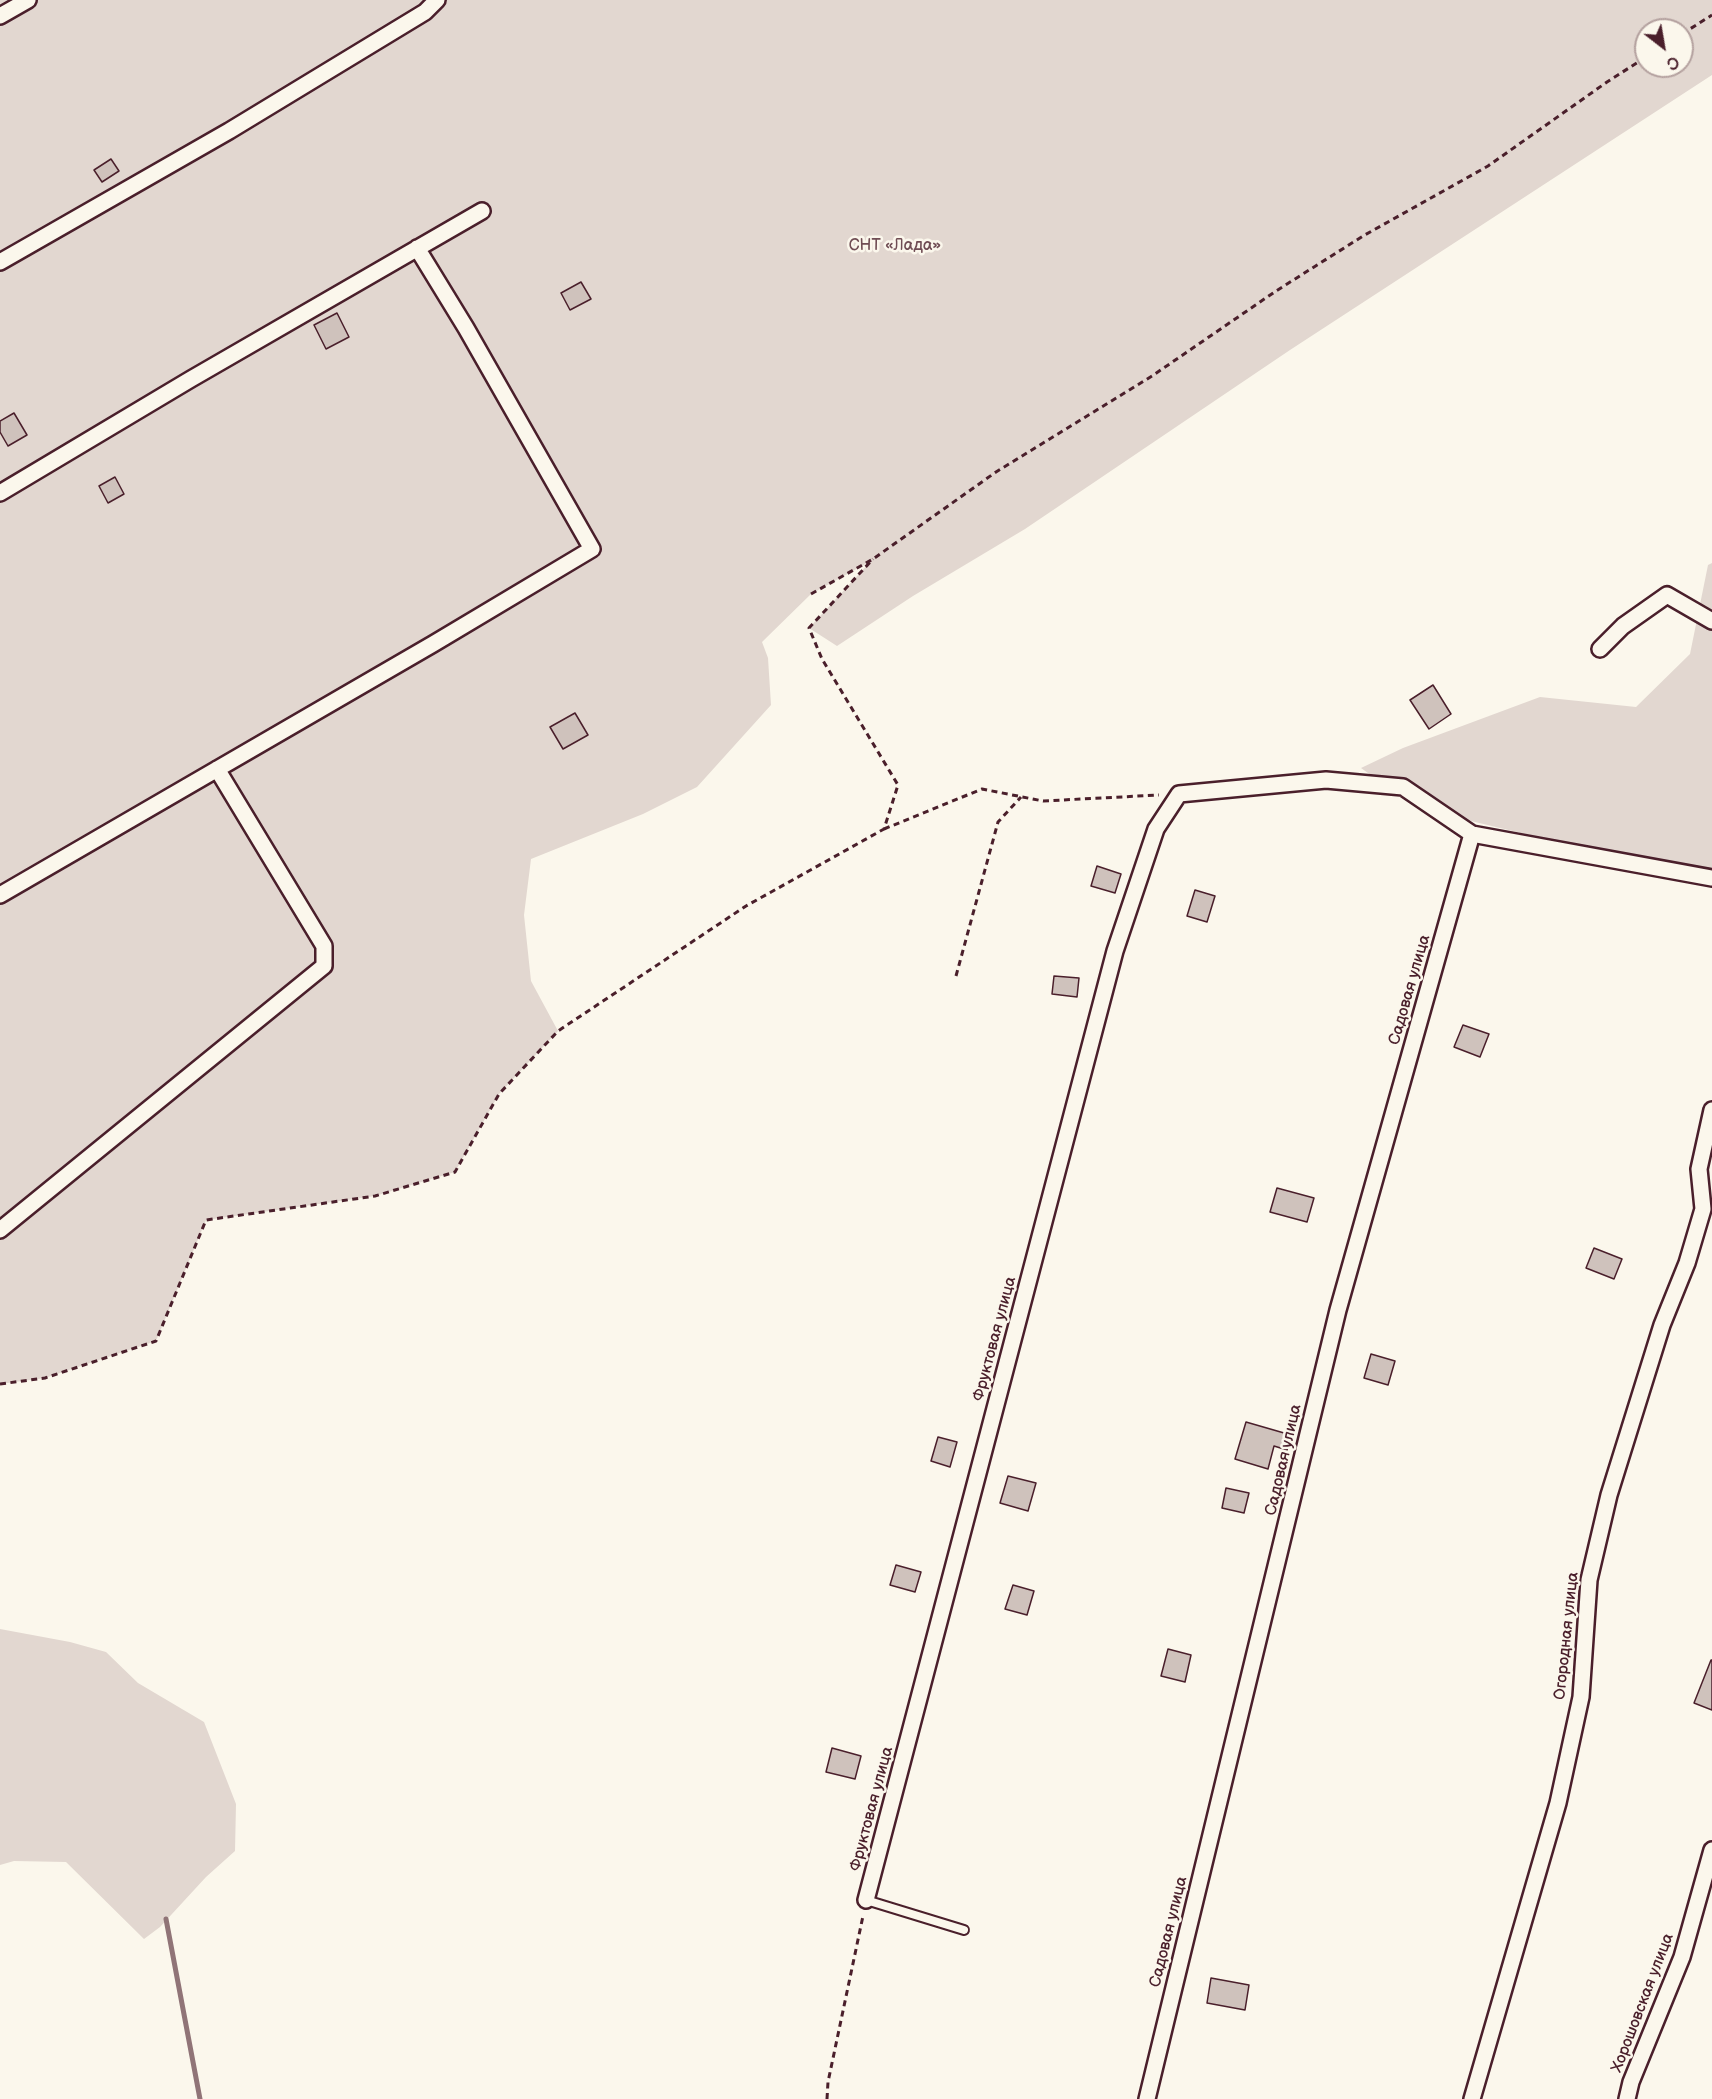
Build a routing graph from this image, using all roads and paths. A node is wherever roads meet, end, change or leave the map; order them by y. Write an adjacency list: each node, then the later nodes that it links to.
1 (28, 0): 4 (street)
2 (437, 0): 9 (street)
3 (1712, 15): 5 (path)
4 (0, 16)
5 (1694, 26)
6 (1634, 64): 11 (path)
7 (482, 211): 8 (street)
8 (417, 248): 10 (street); 15 (street)
9 (0, 262)
10 (0, 492)
11 (873, 559): 12 (path); 18 (path)
12 (811, 594)
13 (1712, 621): 14 (street)
14 (1600, 649)
15 (217, 770): 21 (street); 24 (street)
16 (1179, 794): 17 (path); 19 (street); 27 (street, Фруктовая улица)
17 (1021, 797): 18 (path); 22 (path)
18 (884, 830): 25 (path)
19 (1472, 834): 20 (street); 30 (street, Садовая улица)
20 (1712, 878)
21 (0, 895)
22 (957, 976)
23 (1712, 1110): 31 (street, Огородная улица)
24 (0, 1230)
25 (0, 1384)
26 (1712, 1850): 32 (street, Хорошовская улица)
27 (866, 1900): 28 (lane); 29 (path)
28 (964, 1930)
29 (826, 2099)
30 (1147, 2099)
31 (1472, 2099)
32 (1626, 2099)

